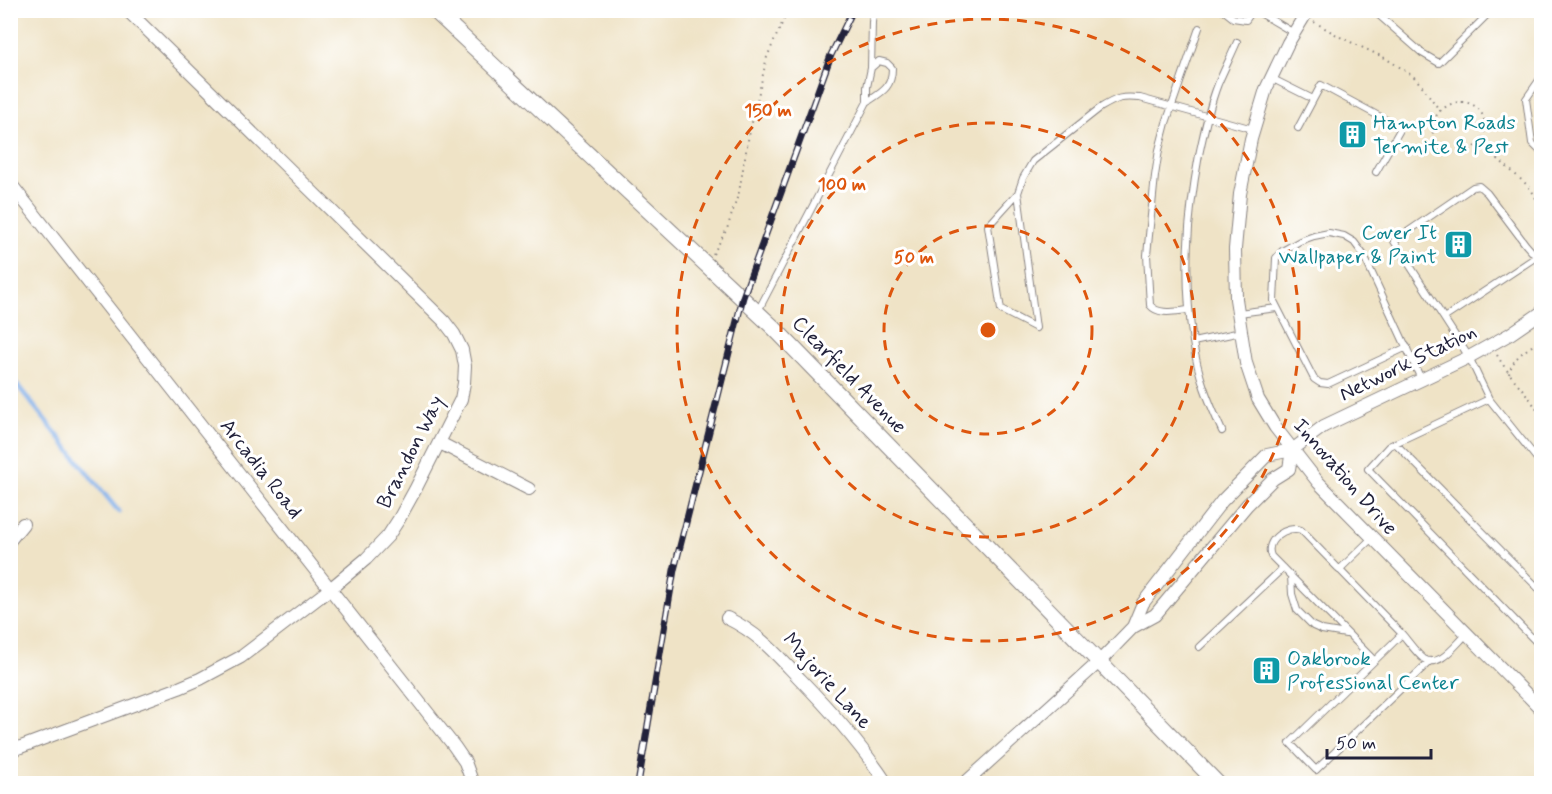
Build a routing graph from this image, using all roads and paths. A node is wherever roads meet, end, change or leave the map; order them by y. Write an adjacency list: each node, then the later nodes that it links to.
1 (128, 10): 49 (street, Brandon Way)
2 (434, 10): 31 (street, Clearfield Avenue)
3 (788, 10): 31 (path)
4 (874, 10): 13 (lane)
5 (1223, 10): 6 (lane)
6 (1254, 10): 11 (lane)
7 (1373, 10): 8 (lane)
8 (1492, 10)
9 (1306, 14): 11 (street, Innovation Drive); 19 (path)
10 (1198, 28): 18 (lane)
11 (1294, 33): 15 (street, Innovation Drive)
12 (1237, 42): 20 (lane)
13 (871, 68): 17 (lane); 17 (lane)
14 (1542, 76): 24 (lane)
15 (1271, 78): 16 (lane); 22 (street, Innovation Drive)
16 (1313, 99): 21 (lane); 25 (lane)
17 (867, 102): 34 (lane)
18 (1172, 106): 20 (lane); 27 (lane); 33 (lane)
19 (1440, 111): 23 (path); 23 (path)
20 (1208, 116): 22 (lane); 33 (lane)
21 (1298, 128)
22 (1253, 129): 36 (street, Innovation Drive)
23 (1480, 143): 28 (path)
24 (1542, 153)
25 (1376, 172)
26 (10, 183): 60 (street, Arcadia Road)
27 (1018, 193): 27 (lane)
28 (1542, 210)
29 (1536, 257): 30 (lane); 37 (lane); 37 (lane)
30 (1542, 263)
31 (708, 264): 34 (street, Clearfield Avenue)
32 (1277, 308): 36 (lane); 42 (lane); 42 (lane)
33 (1189, 310): 40 (lane)
34 (758, 311): 70 (street, Clearfield Avenue)
35 (1542, 312): 41 (street, Network Station)
36 (1239, 313): 38 (street, Innovation Drive)
37 (1444, 318): 43 (lane)
38 (1242, 332): 40 (lane); 51 (street, Innovation Drive)
39 (1542, 340): 44 (path)
40 (1193, 342): 48 (lane)
41 (1491, 345): 43 (street, Network Station); 44 (path)
42 (1407, 347): 45 (lane)
43 (1469, 357): 45 (street, Network Station); 46 (lane)
44 (1509, 374): 47 (path)
45 (1421, 379): 51 (street, Network Station)
46 (1489, 399): 50 (lane); 52 (lane)
47 (1542, 420)
48 (1222, 431)
49 (440, 443): 53 (street); 60 (street, Brandon Way)
50 (1395, 443): 61 (lane); 68 (lane)
51 (1292, 450): 55 (street, Innovation Drive); 63 (street, Network Station); 63 (street, Network Station)
52 (1542, 465)
53 (529, 489)
54 (23, 524): 56 (street)
55 (1372, 538): 58 (lane); 66 (street, Innovation Drive)
56 (10, 540)
57 (1283, 568): 58 (lane); 59 (lane); 67 (lane)
58 (1339, 570): 65 (lane)
59 (1290, 575): 64 (lane); 64 (lane)
60 (330, 588): 73 (street, Brandon Way); 74 (street, Arcadia Road)
61 (1542, 592)
62 (727, 618): 75 (street, Majorie Lane)
63 (1133, 627): 70 (street, Network Station)
64 (1348, 634): 69 (lane)
65 (1402, 634): 69 (lane); 71 (lane)
66 (1466, 634): 71 (lane); 72 (street, Innovation Drive)
67 (1199, 647)
68 (1542, 648)
69 (1374, 660): 71 (lane)
70 (1100, 661): 76 (street, Network Station); 77 (street, Clearfield Avenue)
71 (1430, 661)
72 (1542, 710)
73 (10, 751)
74 (473, 783)
75 (887, 783)
76 (964, 783)
77 (1218, 783)

